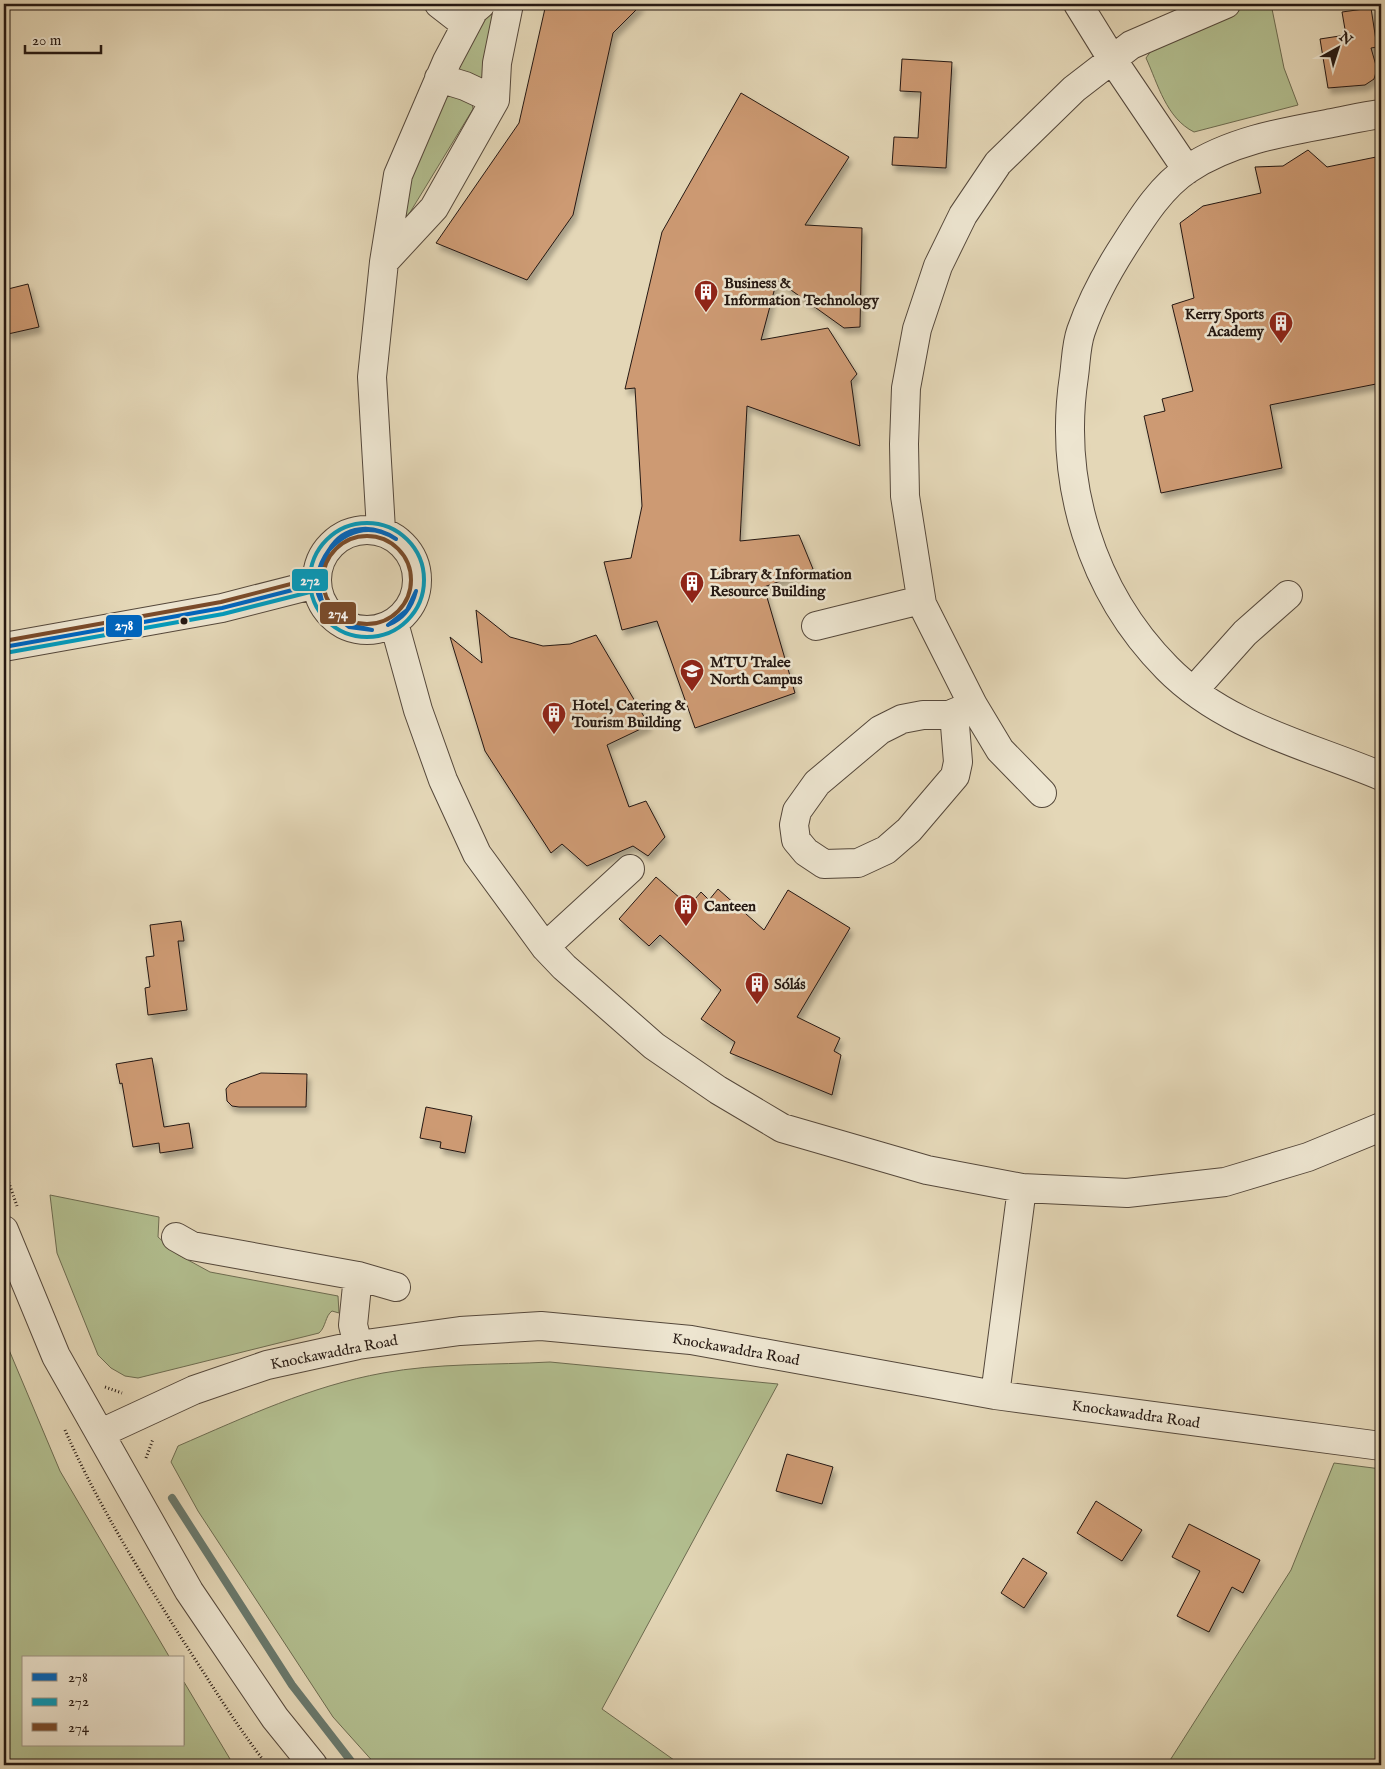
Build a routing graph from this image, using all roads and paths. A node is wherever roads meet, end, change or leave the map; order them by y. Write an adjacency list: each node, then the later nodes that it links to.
1 (439, 4): 5 (street)
2 (509, 4): 8 (street)
3 (1078, 4): 6 (street)
4 (1226, 4): 6 (street)
5 (474, 14): 7 (street)
6 (1112, 59): 10 (street); 15 (street)
7 (439, 78): 8 (street); 11 (street)
8 (495, 100): 11 (street)
9 (1381, 114): 10 (street)
10 (1187, 170): 19 (street)
11 (384, 262): 12 (street)
12 (381, 530): 13 (street); 16 (street)
13 (316, 584): 16 (street); 18 (street)
14 (1288, 595): 19 (street)
15 (922, 600): 17 (street); 20 (street)
16 (394, 623): 24 (street)
17 (816, 626)
18 (4, 647)
19 (1194, 690): 21 (street)
20 (964, 709): 20 (street); 22 (street)
21 (1381, 776)
22 (1042, 793)
23 (630, 869): 24 (street)
24 (545, 947): 26 (street)
25 (1381, 1126): 26 (street)
26 (1022, 1188): 34 (street)
27 (176, 1237): 29 (street)
28 (5, 1239): 35 (street)
29 (358, 1276): 30 (street); 31 (street)
30 (396, 1287)
31 (358, 1344): 34 (street, Knockawaddra Road); 35 (street, Knockawaddra Road)
32 (102, 1386): 33 (path)
33 (125, 1393)
34 (995, 1395): 37 (street, Knockawaddra Road)
35 (102, 1433): 39 (street)
36 (157, 1435): 38 (path)
37 (1381, 1446)
38 (146, 1465)
39 (313, 1765)

